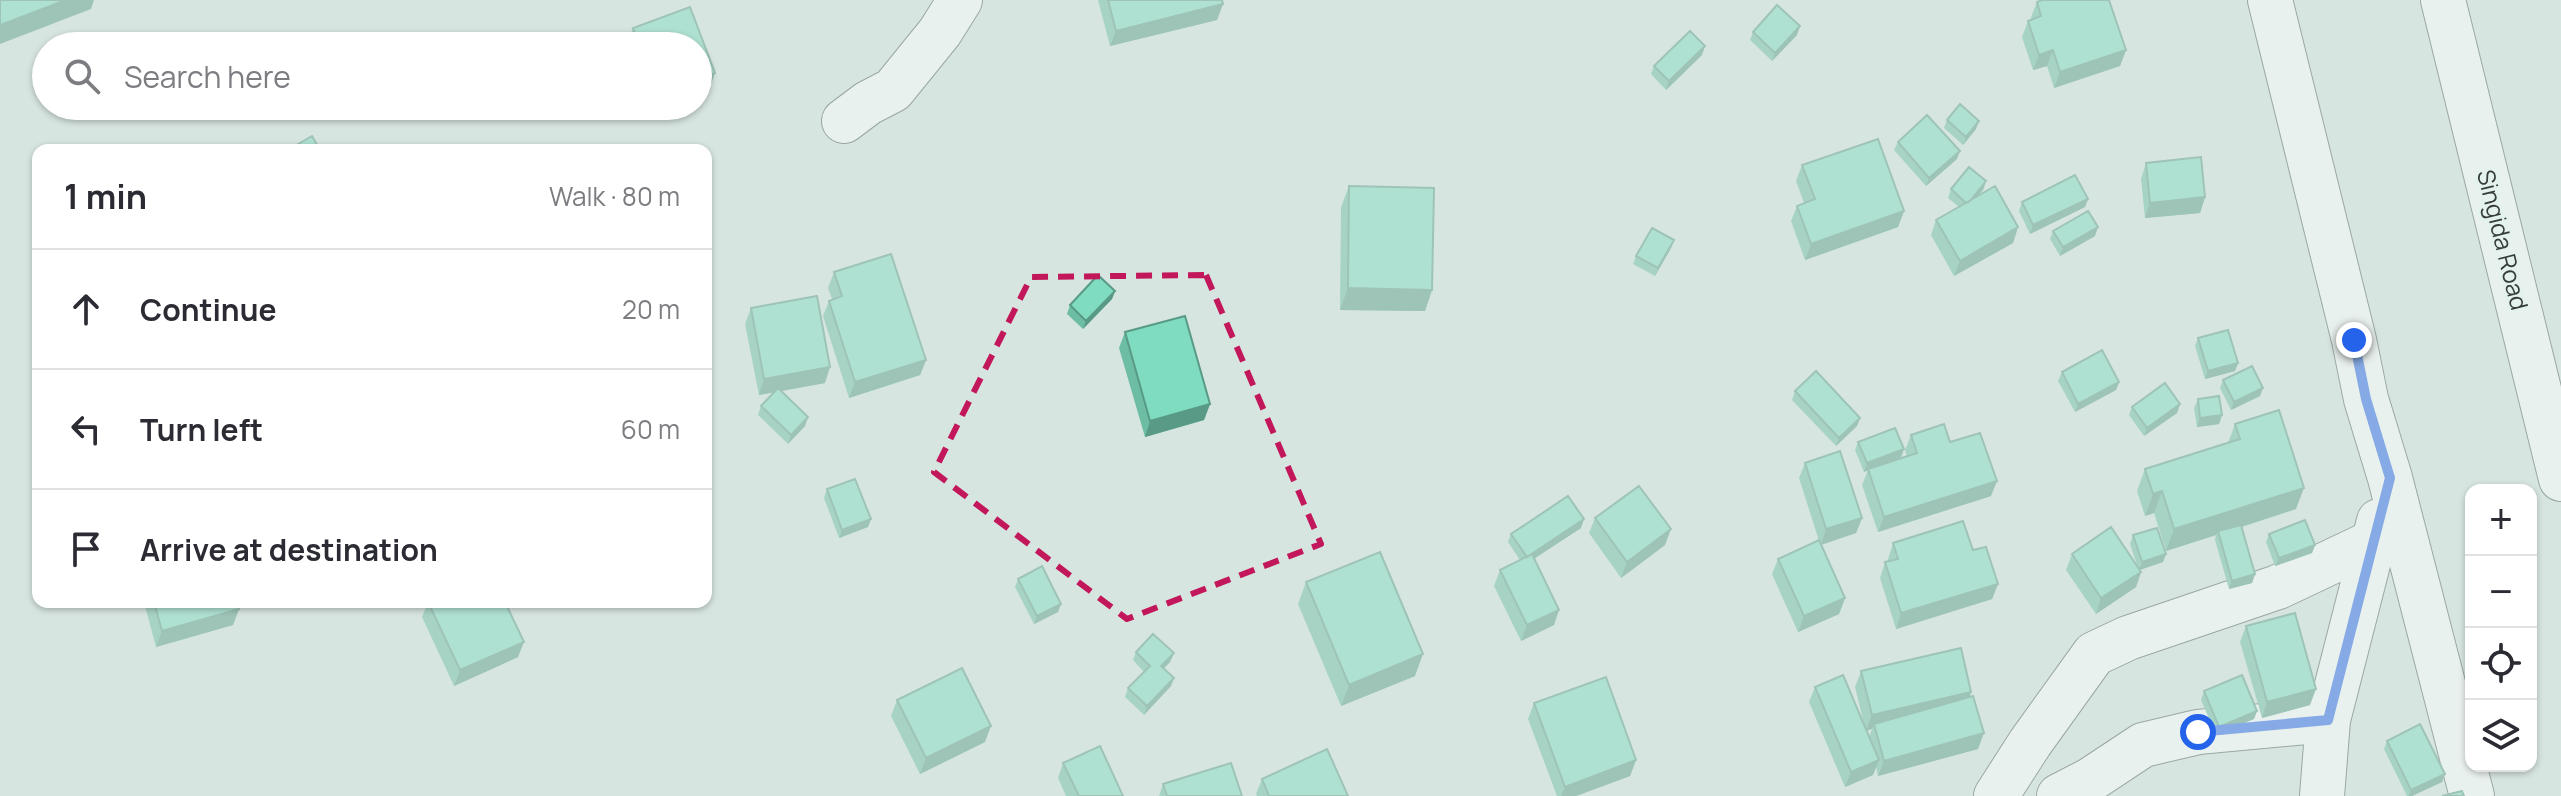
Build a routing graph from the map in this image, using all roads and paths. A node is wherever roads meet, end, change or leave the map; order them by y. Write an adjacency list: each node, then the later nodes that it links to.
1 (960, 0): 4 (main road)
2 (2270, 0): 5 (main road)
3 (2443, 0): 6 (main road, Singida Road)
4 (844, 121)
5 (2390, 478): 7 (main road); 12 (main road)
6 (2561, 479)
7 (2373, 542): 8 (main road); 9 (main road)
8 (2328, 720): 10 (main road); 11 (main road)
9 (1996, 796)
10 (2059, 796)
11 (2322, 796)
12 (2472, 796)

